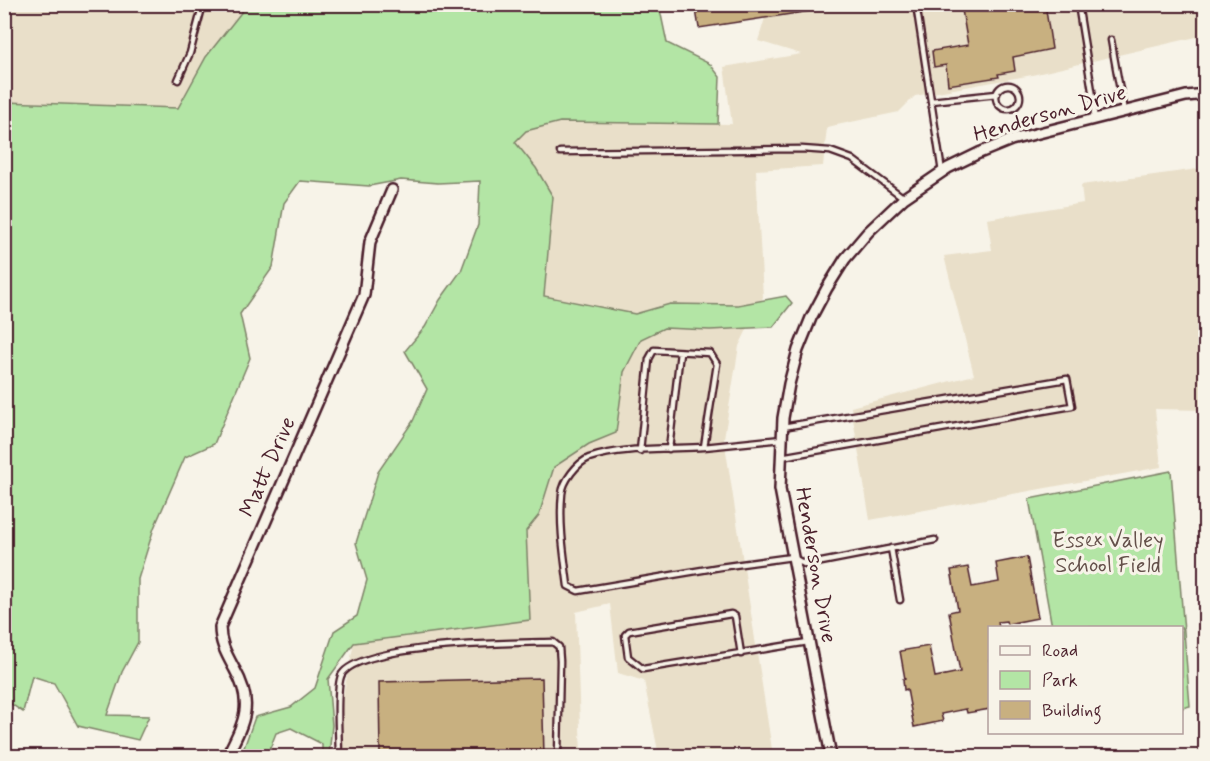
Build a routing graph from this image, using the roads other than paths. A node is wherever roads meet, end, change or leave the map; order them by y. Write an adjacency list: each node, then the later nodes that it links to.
1 (203, 4): 5 (lane)
2 (916, 4): 8 (lane)
3 (1078, 4): 10 (lane)
4 (1111, 40): 9 (lane)
5 (178, 80)
6 (997, 94): 6 (lane); 8 (lane)
7 (1206, 94): 9 (street, Henderson Drive)
8 (931, 101): 12 (lane)
9 (1124, 112): 10 (street, Henderson Drive)
10 (1094, 119): 12 (street, Henderson Drive)
11 (560, 152): 14 (lane)
12 (942, 172): 14 (street, Henderson Drive)
13 (392, 190): 28 (street, Matt Drive)
14 (904, 198): 16 (street, Henderson Drive)
15 (680, 352): 18 (lane); 19 (lane); 20 (lane)
16 (783, 427): 17 (street, Henderson Drive); 21 (lane)
17 (782, 439): 18 (lane); 21 (street, Henderson Drive)
18 (704, 447): 19 (lane)
19 (669, 449): 20 (lane)
20 (640, 451): 24 (lane)
21 (781, 458): 24 (street, Henderson Drive)
22 (935, 540): 23 (lane)
23 (891, 548): 24 (lane); 25 (lane)
24 (792, 557): 26 (street, Henderson Drive)
25 (900, 600)
26 (808, 642): 27 (lane); 31 (street, Henderson Drive)
27 (741, 654): 27 (lane)
28 (227, 756)
29 (339, 756): 30 (lane)
30 (558, 756)
31 (831, 756)

